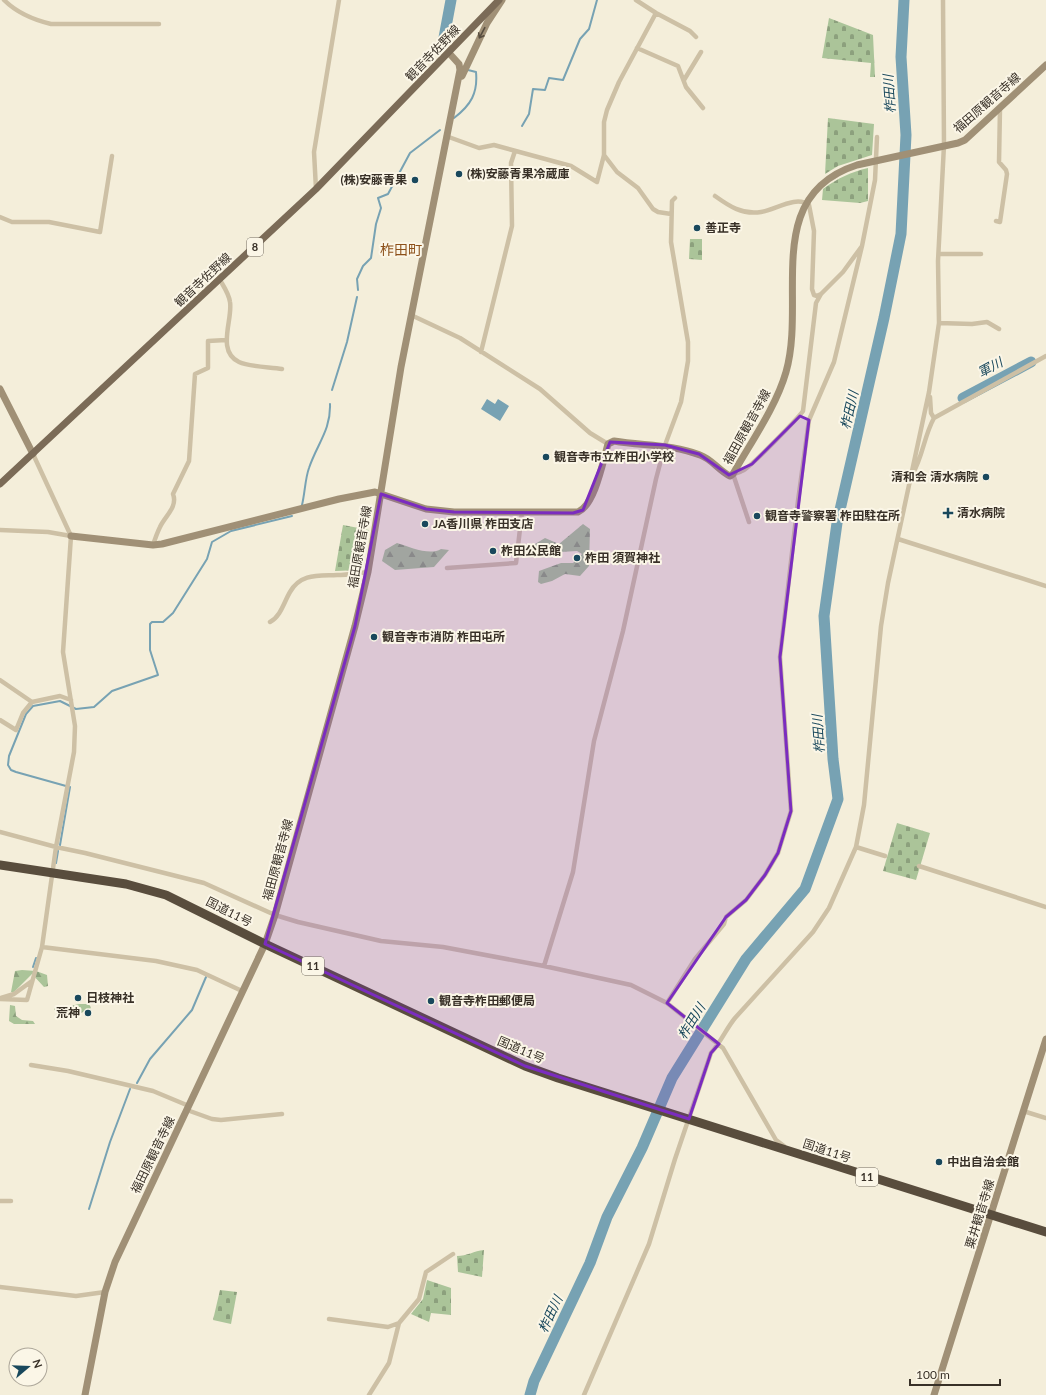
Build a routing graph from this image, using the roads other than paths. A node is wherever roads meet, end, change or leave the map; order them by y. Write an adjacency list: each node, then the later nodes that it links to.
1 (4, 0): 7 (street)
2 (339, 0): 25 (street)
3 (501, 0): 11 (main road, 観音寺佐野線 / 8); 15 (main road, one-way to 15)
4 (636, 0): 6 (street)
5 (943, 0): 20 (street)
6 (656, 13): 8 (street); 9 (street)
7 (159, 24)
8 (696, 37)
9 (637, 48): 14 (street); 22 (street)
10 (701, 52): 14 (street)
11 (449, 53): 15 (main road); 25 (main road, 観音寺佐野線 / 8)
12 (1046, 65): 13 (main road, 福田原観音寺線)
13 (1043, 70): 17 (main road, 福田原観音寺線)
14 (684, 80): 16 (street)
15 (456, 89): 18 (main road)
16 (703, 108)
17 (1000, 108): 20 (main road, 福田原観音寺線); 31 (street)
18 (446, 136): 21 (street); 37 (main road)
19 (877, 137): 24 (street)
20 (944, 145): 24 (main road, 福田原観音寺線); 33 (street)
21 (515, 151): 22 (street); 41 (street)
22 (604, 155): 29 (street)
23 (112, 156): 30 (street)
24 (875, 161): 28 (main road, 福田原観音寺線); 32 (street)
25 (316, 189): 35 (main road, 観音寺佐野線 / 8)
26 (715, 196): 28 (street)
27 (675, 198): 29 (street)
28 (806, 203): 36 (street); 52 (main road, 福田原観音寺線)
29 (671, 214): 50 (street)
30 (0, 217)
31 (996, 221)
32 (862, 246): 36 (street); 48 (street)
33 (938, 254): 34 (street); 38 (street)
34 (981, 254)
35 (220, 280): 40 (street); 51 (main road, 観音寺佐野線 / 8)
36 (821, 294): 46 (street)
37 (411, 315): 41 (street); 55 (main road)
38 (939, 323): 39 (street); 45 (street)
39 (999, 329)
40 (226, 340): 43 (street); 61 (street)
41 (480, 352): 49 (street)
42 (1046, 356): 47 (street)
43 (282, 369)
44 (0, 389): 51 (main road)
45 (929, 392): 47 (street); 53 (street)
46 (800, 416): 48 (street); 52 (street)
47 (934, 418): 53 (street)
48 (809, 420): 85 (street)
49 (608, 444): 50 (main road, 福田原観音寺線); 56 (main road, 福田原観音寺線)
50 (665, 445): 52 (main road, 福田原観音寺線); 81 (street)
51 (33, 454): 54 (main road, 観音寺佐野線 / 8); 59 (street)
52 (733, 474): 57 (street)
53 (910, 478): 60 (street)
54 (0, 484)
55 (381, 494): 56 (main road, 福田原観音寺線); 61 (main road); 63 (main road, 福田原観音寺線)
56 (522, 512): 62 (street)
57 (749, 522)
58 (0, 530): 59 (street)
59 (71, 536): 61 (main road); 67 (street)
60 (898, 539): 64 (street); 72 (street)
61 (153, 545)
62 (447, 568)
63 (368, 572): 65 (street); 78 (main road, 福田原観音寺線)
64 (1046, 586)
65 (270, 622)
66 (0, 680): 68 (street)
67 (71, 700): 68 (street); 71 (street)
68 (32, 702): 69 (street)
69 (0, 720)
70 (0, 833): 71 (street)
71 (56, 847): 76 (street); 78 (street)
72 (856, 847): 73 (street); 87 (street)
73 (885, 856)
74 (0, 865): 76 (highway, 国道11号 / 11)
75 (919, 866): 77 (street)
76 (52, 873): 79 (highway, 国道11号 / 11); 80 (street)
77 (1046, 907)
78 (275, 915): 79 (main road, 福田原観音寺線); 81 (street)
79 (265, 944): 83 (main road, 福田原観音寺線); 93 (highway, 国道11号 / 11)
80 (42, 947): 82 (street); 83 (street)
81 (544, 966): 85 (street)
82 (32, 980): 84 (street); 84 (street)
83 (242, 991): 89 (main road, 福田原観音寺線)
84 (0, 999)
85 (667, 1003): 87 (street)
86 (1046, 1039): 90 (main road, 粟井観音寺線)
87 (719, 1044): 93 (street); 94 (street)
88 (31, 1065): 89 (street)
89 (188, 1108): 91 (street); 101 (main road, 福田原観音寺線)
90 (1023, 1111): 92 (street); 97 (main road, 粟井観音寺線)
91 (282, 1114)
92 (1046, 1118)
93 (689, 1119): 94 (highway, 国道11号 / 11); 106 (street)
94 (792, 1153): 97 (highway, 国道11号 / 11)
95 (0, 1201): 96 (street)
96 (11, 1201)
97 (991, 1215): 98 (highway, 国道11号 / 11); 107 (main road, 粟井観音寺線)
98 (1046, 1232)
99 (453, 1254): 103 (street)
100 (0, 1287): 101 (street)
101 (105, 1292): 104 (main road, 福田原観音寺線)
102 (329, 1319): 103 (street)
103 (399, 1323): 105 (street)
104 (85, 1395)
105 (369, 1395)
106 (584, 1395)
107 (934, 1395)

